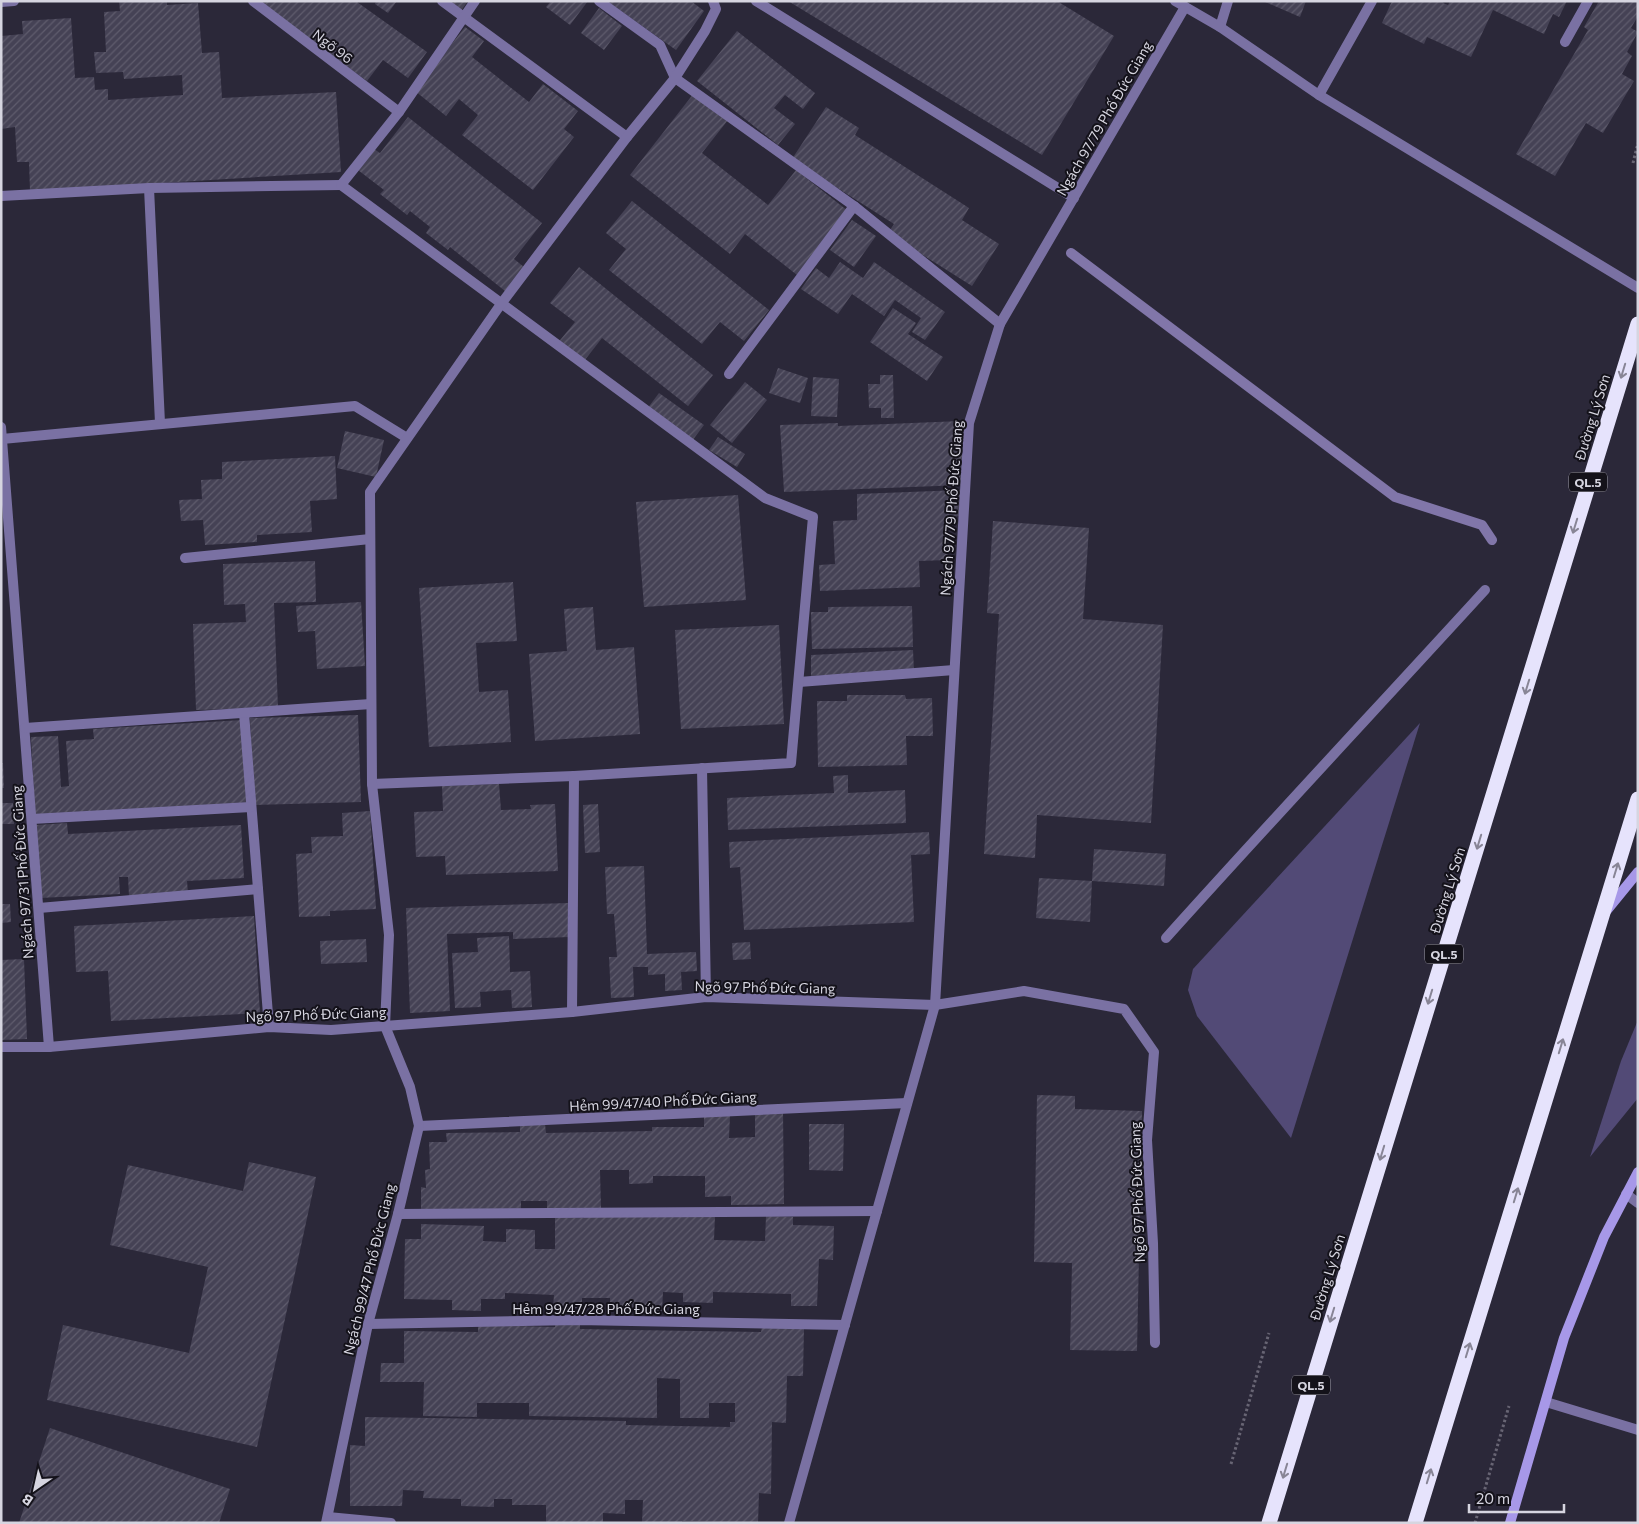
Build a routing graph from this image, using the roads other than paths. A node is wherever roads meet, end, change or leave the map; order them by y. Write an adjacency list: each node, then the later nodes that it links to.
1 (14, 1): 12 (street)
2 (253, 1): 19 (street, Ngõ 96)
3 (442, 1): 14 (street)
4 (475, 1): 14 (street)
5 (599, 1): 17 (street)
6 (713, 1): 17 (street)
7 (756, 1): 24 (street)
8 (1175, 1): 13 (street)
9 (1228, 1): 15 (street)
10 (1372, 1): 18 (street)
11 (1588, 1): 16 (street)
12 (1, 2)
13 (1185, 7): 15 (street); 24 (street, Ngách 97/79 Phố Đức Giang)
14 (463, 17): 19 (street); 20 (street)
15 (1220, 27): 18 (street)
16 (1565, 42)
17 (675, 78): 20 (street); 25 (street)
18 (1319, 95): 26 (street)
19 (398, 112): 21 (street)
20 (627, 137): 27 (street)
21 (340, 185): 22 (street); 27 (street)
22 (149, 188): 23 (street); 31 (street)
23 (1, 196)
24 (1074, 198): 28 (street, Ngách 97/79 Phố Đức Giang)
25 (854, 206): 28 (street); 30 (street)
26 (1638, 288)
27 (501, 304): 33 (street); 39 (street)
28 (1000, 324): 38 (street, Ngách 97/79 Phố Đức Giang)
29 (1638, 324): 76 (highway, Đường Lý Sơn / QL.5, one-way to 76)
30 (730, 374)
31 (160, 423): 33 (street); 34 (street)
32 (1, 427): 34 (street, Ngách 97/31 Phố Đức Giang)
33 (407, 438): 35 (street)
34 (2, 439): 42 (street, Ngách 97/31 Phố Đức Giang)
35 (370, 539): 36 (street); 40 (street)
36 (185, 558)
37 (1485, 590): 53 (street)
38 (954, 670): 39 (street); 55 (street, Ngách 97/79 Phố Đức Giang)
39 (799, 682): 43 (street)
40 (371, 704): 41 (street); 45 (street)
41 (244, 713): 42 (street); 47 (street)
42 (25, 728): 48 (street, Ngách 97/31 Phố Đức Giang)
43 (702, 768): 44 (street); 54 (street)
44 (574, 776): 45 (street); 56 (street)
45 (372, 784): 57 (street)
46 (1638, 798): 52 (highway, one-way to 46)
47 (252, 807): 48 (street); 50 (street)
48 (32, 820): 51 (street, Ngách 97/31 Phố Đức Giang)
49 (1638, 872): 52 (street)
50 (258, 889): 51 (street); 58 (street)
51 (39, 908): 60 (street, Ngách 97/31 Phố Đức Giang)
52 (1602, 916): 77 (highway, one-way to 52)
53 (1166, 938)
54 (706, 997): 55 (street, Ngõ 97 Phố Đức Giang); 56 (street, Ngõ 97 Phố Đức Giang)
55 (935, 1005): 61 (street, Ngách 97/79 Phố Đức Giang); 70 (street, Ngõ 97 Phố Đức Giang)
56 (572, 1012): 57 (street, Ngõ 97 Phố Đức Giang)
57 (385, 1026): 58 (street, Ngõ 97 Phố Đức Giang); 62 (street, Ngách 99/47 Phố Đức Giang)
58 (269, 1027): 60 (street, Ngõ 97 Phố Đức Giang)
59 (1, 1047): 60 (street, Ngõ 97 Phố Đức Giang)
60 (49, 1047)
61 (907, 1103): 62 (street, Hẻm 99/47/40 Phố Đức Giang); 66 (street, Ngách 97/79 Phố Đức Giang)
62 (419, 1126): 67 (street, Ngách 99/47 Phố Đức Giang)
63 (1638, 1172): 64 (street)
64 (1626, 1194): 65 (street); 71 (street)
65 (1638, 1203)
66 (877, 1211): 67 (street); 69 (street, Ngách 97/79 Phố Đức Giang)
67 (398, 1214): 68 (street, Ngách 99/47 Phố Đức Giang)
68 (368, 1324): 69 (street, Hẻm 99/47/28 Phố Đức Giang); 73 (street, Ngách 99/47 Phố Đức Giang)
69 (845, 1325): 75 (street, Ngách 97/79 Phố Đức Giang)
70 (1155, 1343)
71 (1546, 1402): 72 (street); 78 (street)
72 (1638, 1430)
73 (327, 1520): 74 (street)
74 (391, 1523)
75 (789, 1523)
76 (1269, 1523)
77 (1415, 1523)
78 (1510, 1523)

